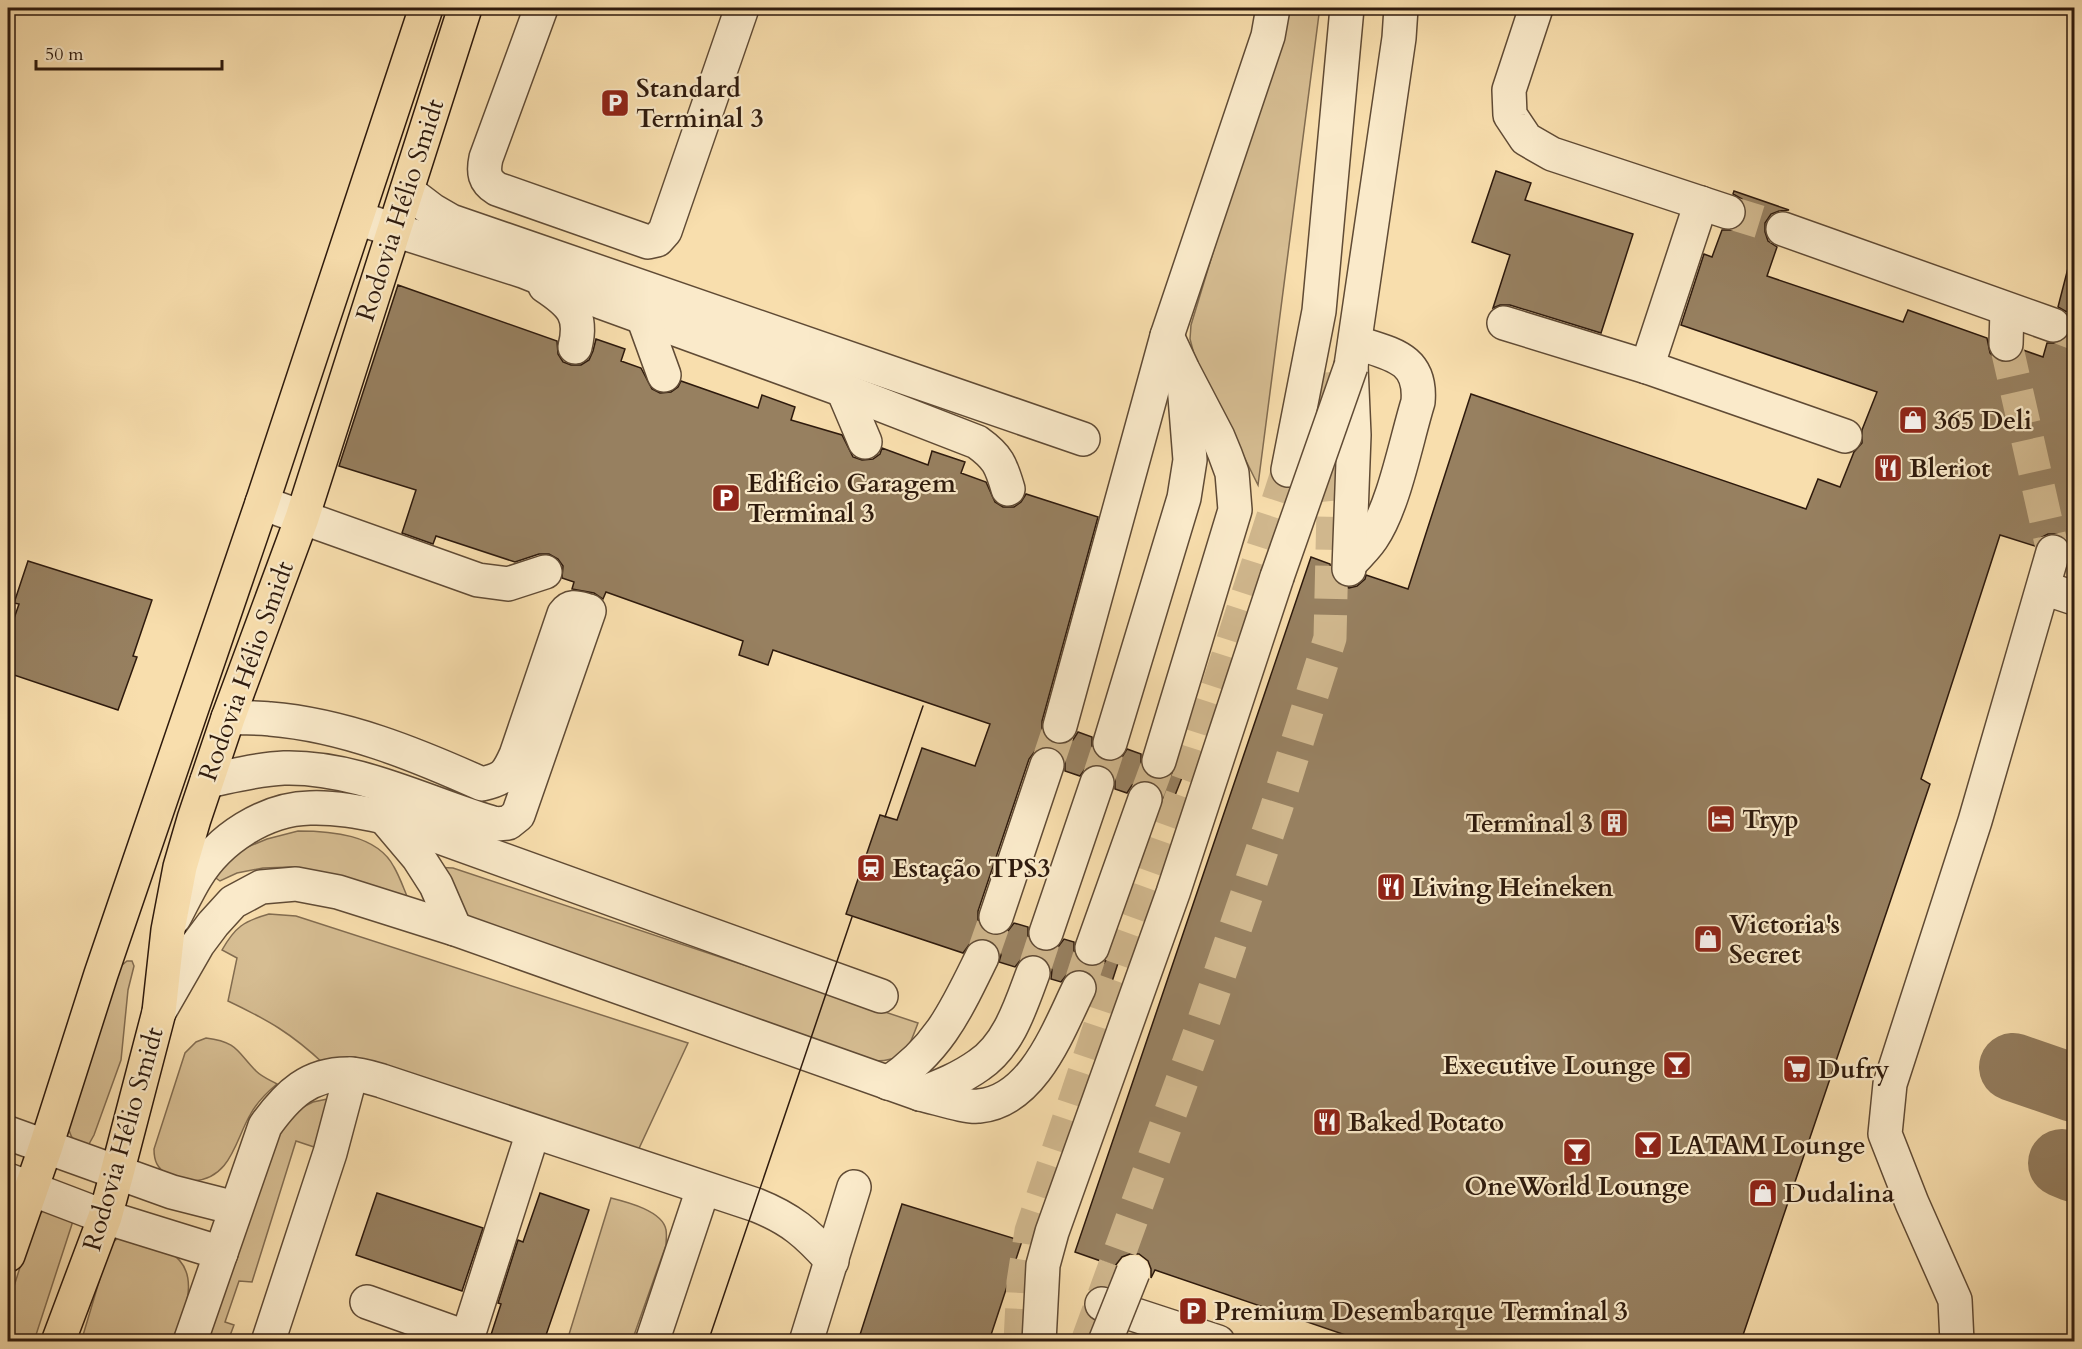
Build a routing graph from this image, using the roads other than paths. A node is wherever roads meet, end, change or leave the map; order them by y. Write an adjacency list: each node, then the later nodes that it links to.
1 (426, 8): 10 (main road, Rodovia Hélio Smidt)
2 (465, 8): 9 (main road, Rodovia Hélio Smidt)
3 (541, 8): 4 (street)
4 (742, 8)
5 (1273, 8): 19 (street)
6 (1347, 8): 15 (street)
7 (1401, 8): 22 (street)
8 (1536, 8): 23 (street)
9 (407, 191): 11 (main road, Rodovia Hélio Smidt); 28 (street)
10 (357, 218): 11 (street); 32 (main road, Rodovia Hélio Smidt)
11 (394, 229): 13 (street); 33 (main road, Rodovia Hélio Smidt)
12 (1783, 229): 14 (street)
13 (523, 271): 16 (street); 21 (street)
14 (2007, 310): 18 (street); 20 (street)
15 (1319, 311): 22 (street); 30 (street)
16 (643, 317): 25 (street); 26 (street)
17 (1504, 323): 23 (street)
18 (2053, 326)
19 (1167, 336): 24 (street); 38 (street)
20 (2006, 344)
21 (575, 347)
22 (1342, 361): 22 (street); 83 (street, bridge)
23 (1647, 367): 27 (street)
24 (1183, 370): 39 (street); 41 (street)
25 (664, 375)
26 (843, 390): 29 (street); 31 (street)
27 (1845, 436)
28 (1083, 439)
29 (865, 442)
30 (1288, 470)
31 (1008, 489)
32 (262, 503): 33 (street); 63 (main road, Rodovia Hélio Smidt)
33 (302, 518): 35 (street); 37 (main road, Rodovia Hélio Smidt)
34 (2054, 552): 36 (street)
35 (545, 572)
36 (2059, 593): 86 (street)
37 (228, 718): 40 (street); 43 (main road, Rodovia Hélio Smidt)
38 (1060, 726)
39 (1110, 743)
40 (387, 747): 44 (street); 44 (street)
41 (1159, 761)
42 (1047, 765): 48 (street)
43 (207, 781): 44 (street); 50 (main road, Rodovia Hélio Smidt)
44 (373, 783)
45 (1097, 783): 51 (street)
46 (1145, 799): 52 (street)
47 (384, 817): 49 (street); 50 (street); 56 (street)
48 (996, 917)
49 (455, 929): 57 (street); 59 (street)
50 (168, 930): 57 (main road, Rodovia Hélio Smidt)
51 (1046, 933)
52 (1092, 948)
53 (982, 957): 59 (street)
54 (1033, 973): 60 (street)
55 (1079, 988): 60 (street)
56 (882, 996)
57 (159, 1012): 64 (main road, Rodovia Hélio Smidt)
58 (351, 1074): 61 (street); 68 (street); 80 (street)
59 (888, 1083): 60 (street)
60 (921, 1094)
61 (533, 1132): 67 (street); 77 (street)
62 (8, 1134): 63 (street)
63 (46, 1146): 64 (street); 65 (main road, Rodovia Hélio Smidt)
64 (117, 1173): 68 (street); 69 (main road, Rodovia Hélio Smidt)
65 (19, 1185): 69 (street); 71 (main road, Rodovia Hélio Smidt)
66 (854, 1187): 72 (street)
67 (703, 1189): 72 (street); 81 (street)
68 (236, 1208): 70 (street)
69 (105, 1216): 70 (street); 78 (main road, Rodovia Hélio Smidt)
70 (221, 1252): 79 (street)
71 (8, 1255)
72 (832, 1261): 82 (street)
73 (1132, 1272): 84 (street, bridge)
74 (367, 1302): 77 (street)
75 (1102, 1304): 76 (street)
76 (1185, 1336): 85 (street)
77 (467, 1340)
78 (58, 1341)
79 (190, 1341)
80 (268, 1341)
81 (652, 1341)
82 (806, 1341)
83 (1039, 1341)
84 (1105, 1341)
85 (1218, 1341)
86 (1956, 1341)

